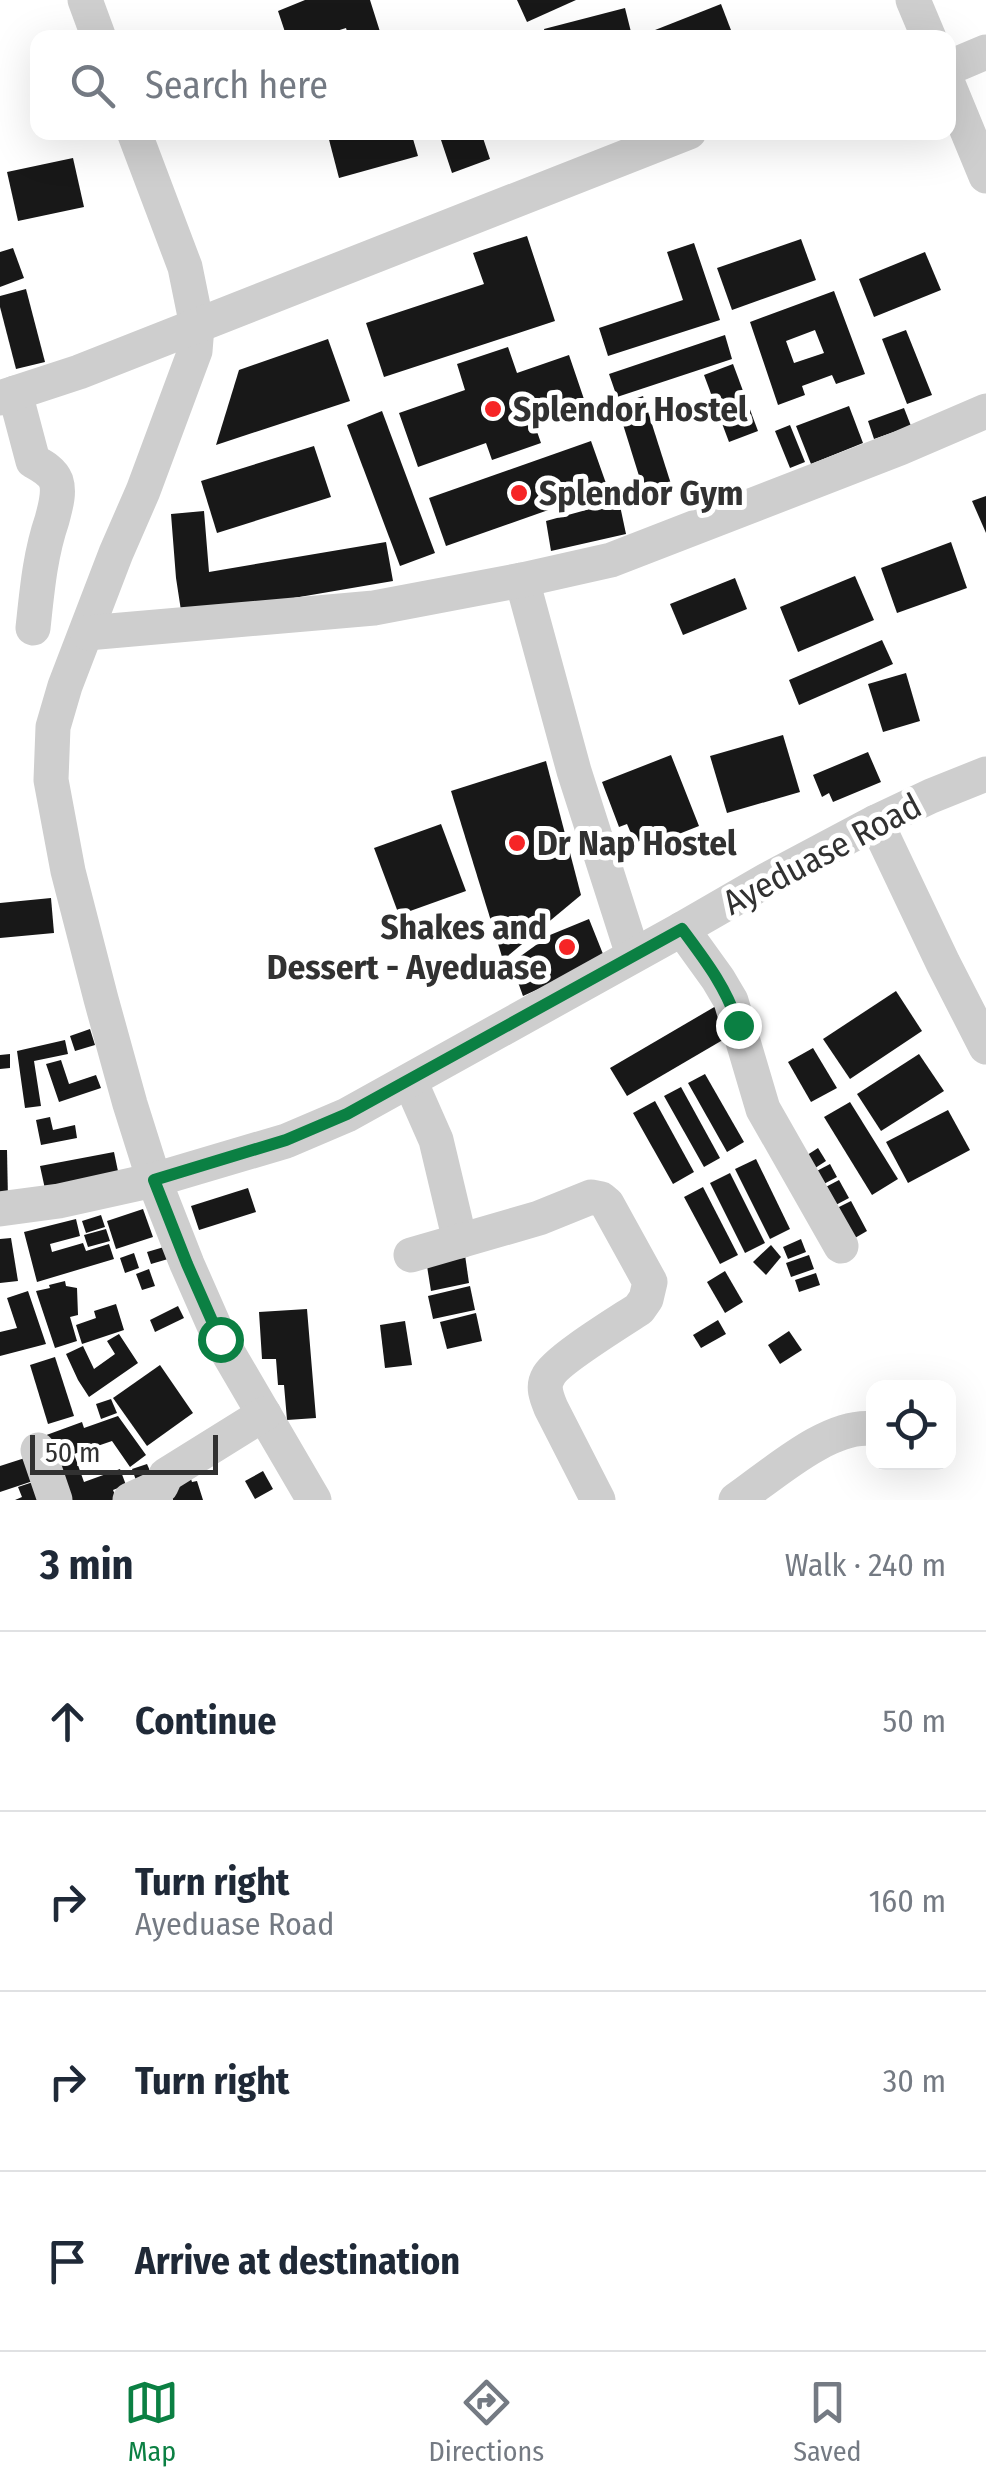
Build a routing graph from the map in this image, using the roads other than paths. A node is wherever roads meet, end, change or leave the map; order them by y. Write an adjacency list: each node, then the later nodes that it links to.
1 (84, 0): 3 (street)
2 (913, 0): 4 (street)
3 (96, 30)
4 (926, 30)
5 (986, 52): 6 (street)
6 (956, 65)
7 (956, 103): 10 (street)
8 (137, 140): 11 (street)
9 (669, 140): 11 (street)
10 (986, 176)
11 (197, 326): 12 (street); 16 (street)
12 (8, 395): 15 (street)
13 (986, 411): 14 (street)
14 (522, 580): 16 (street); 20 (street)
15 (33, 628)
16 (87, 633): 23 (street)
17 (986, 774): 18 (street, Ayeduase Road)
18 (876, 822): 19 (street, Ayeduase Road); 21 (street)
19 (682, 929): 20 (street, Ayeduase Road); 26 (street)
20 (633, 955): 22 (street, Ayeduase Road)
21 (986, 1047)
22 (410, 1081): 23 (street, Ayeduase Road); 25 (street)
23 (154, 1180): 24 (street, Ayeduase Road); 28 (street)
24 (0, 1209)
25 (460, 1241): 27 (street); 34 (street)
26 (842, 1246)
27 (411, 1255)
28 (264, 1414): 32 (street); 33 (street)
29 (866, 1428): 35 (street)
30 (38, 1450): 31 (street)
31 (55, 1500)
32 (130, 1500)
33 (314, 1500)
34 (598, 1500)
35 (736, 1500)

